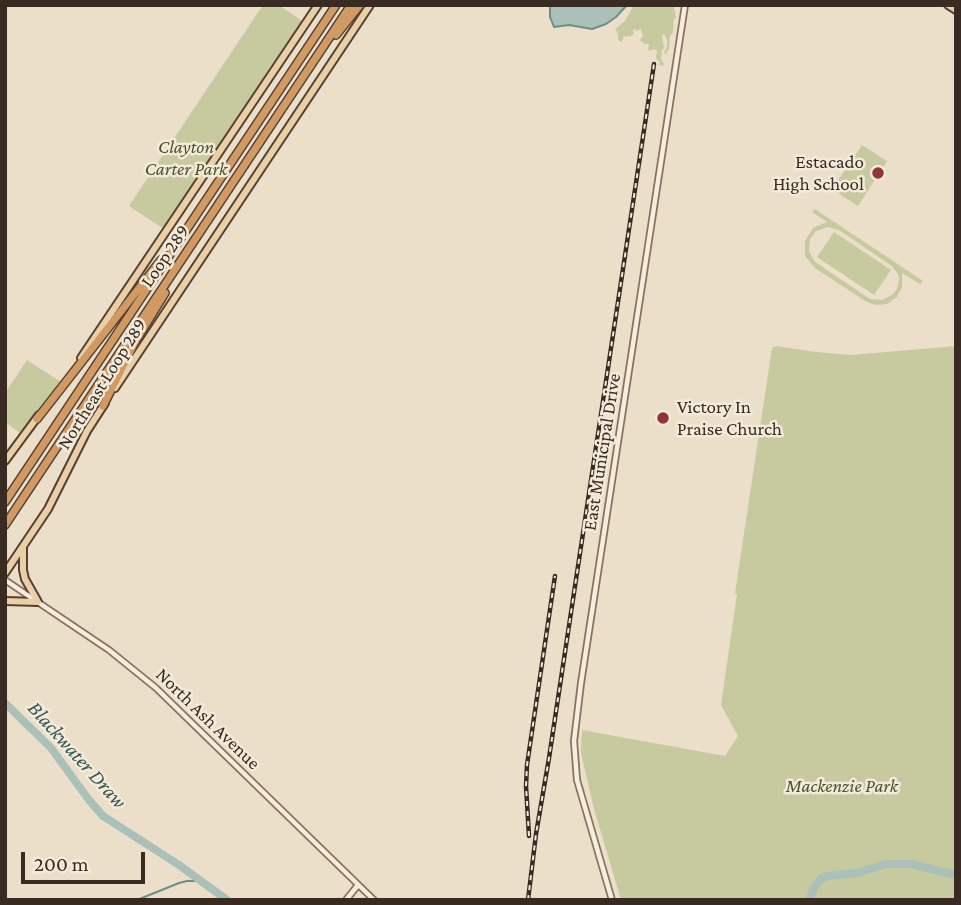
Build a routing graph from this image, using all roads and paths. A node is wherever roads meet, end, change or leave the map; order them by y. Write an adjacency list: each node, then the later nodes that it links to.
1 (318, 5): 13 (main road, Northeast Loop 289)
2 (334, 5): 11 (highway, Loop 289)
3 (351, 5): 9 (highway, Loop 289)
4 (359, 5): 9 (highway)
5 (370, 5): 12 (main road, Northeast Loop 289)
6 (685, 5): 25 (street, East Municipal Drive)
7 (948, 5): 8 (main road)
8 (956, 10)
9 (307, 72): 10 (highway, Loop 289)
10 (227, 192): 12 (highway); 16 (highway, Loop 289)
11 (206, 201): 13 (highway); 15 (highway, Loop 289)
12 (103, 406): 17 (main road, Northeast Loop 289)
13 (37, 419): 14 (main road, Northeast Loop 289)
14 (5, 461)
15 (5, 502)
16 (5, 524)
17 (23, 546): 18 (main road, Northeast Loop 289); 21 (main road)
18 (5, 573)
19 (5, 580): 21 (street, North Ash Avenue)
20 (5, 601): 21 (main road)
21 (38, 602): 22 (street, North Ash Avenue)
22 (358, 885): 23 (street); 24 (street, North Ash Avenue)
23 (346, 900)
24 (374, 900)
25 (612, 900)

